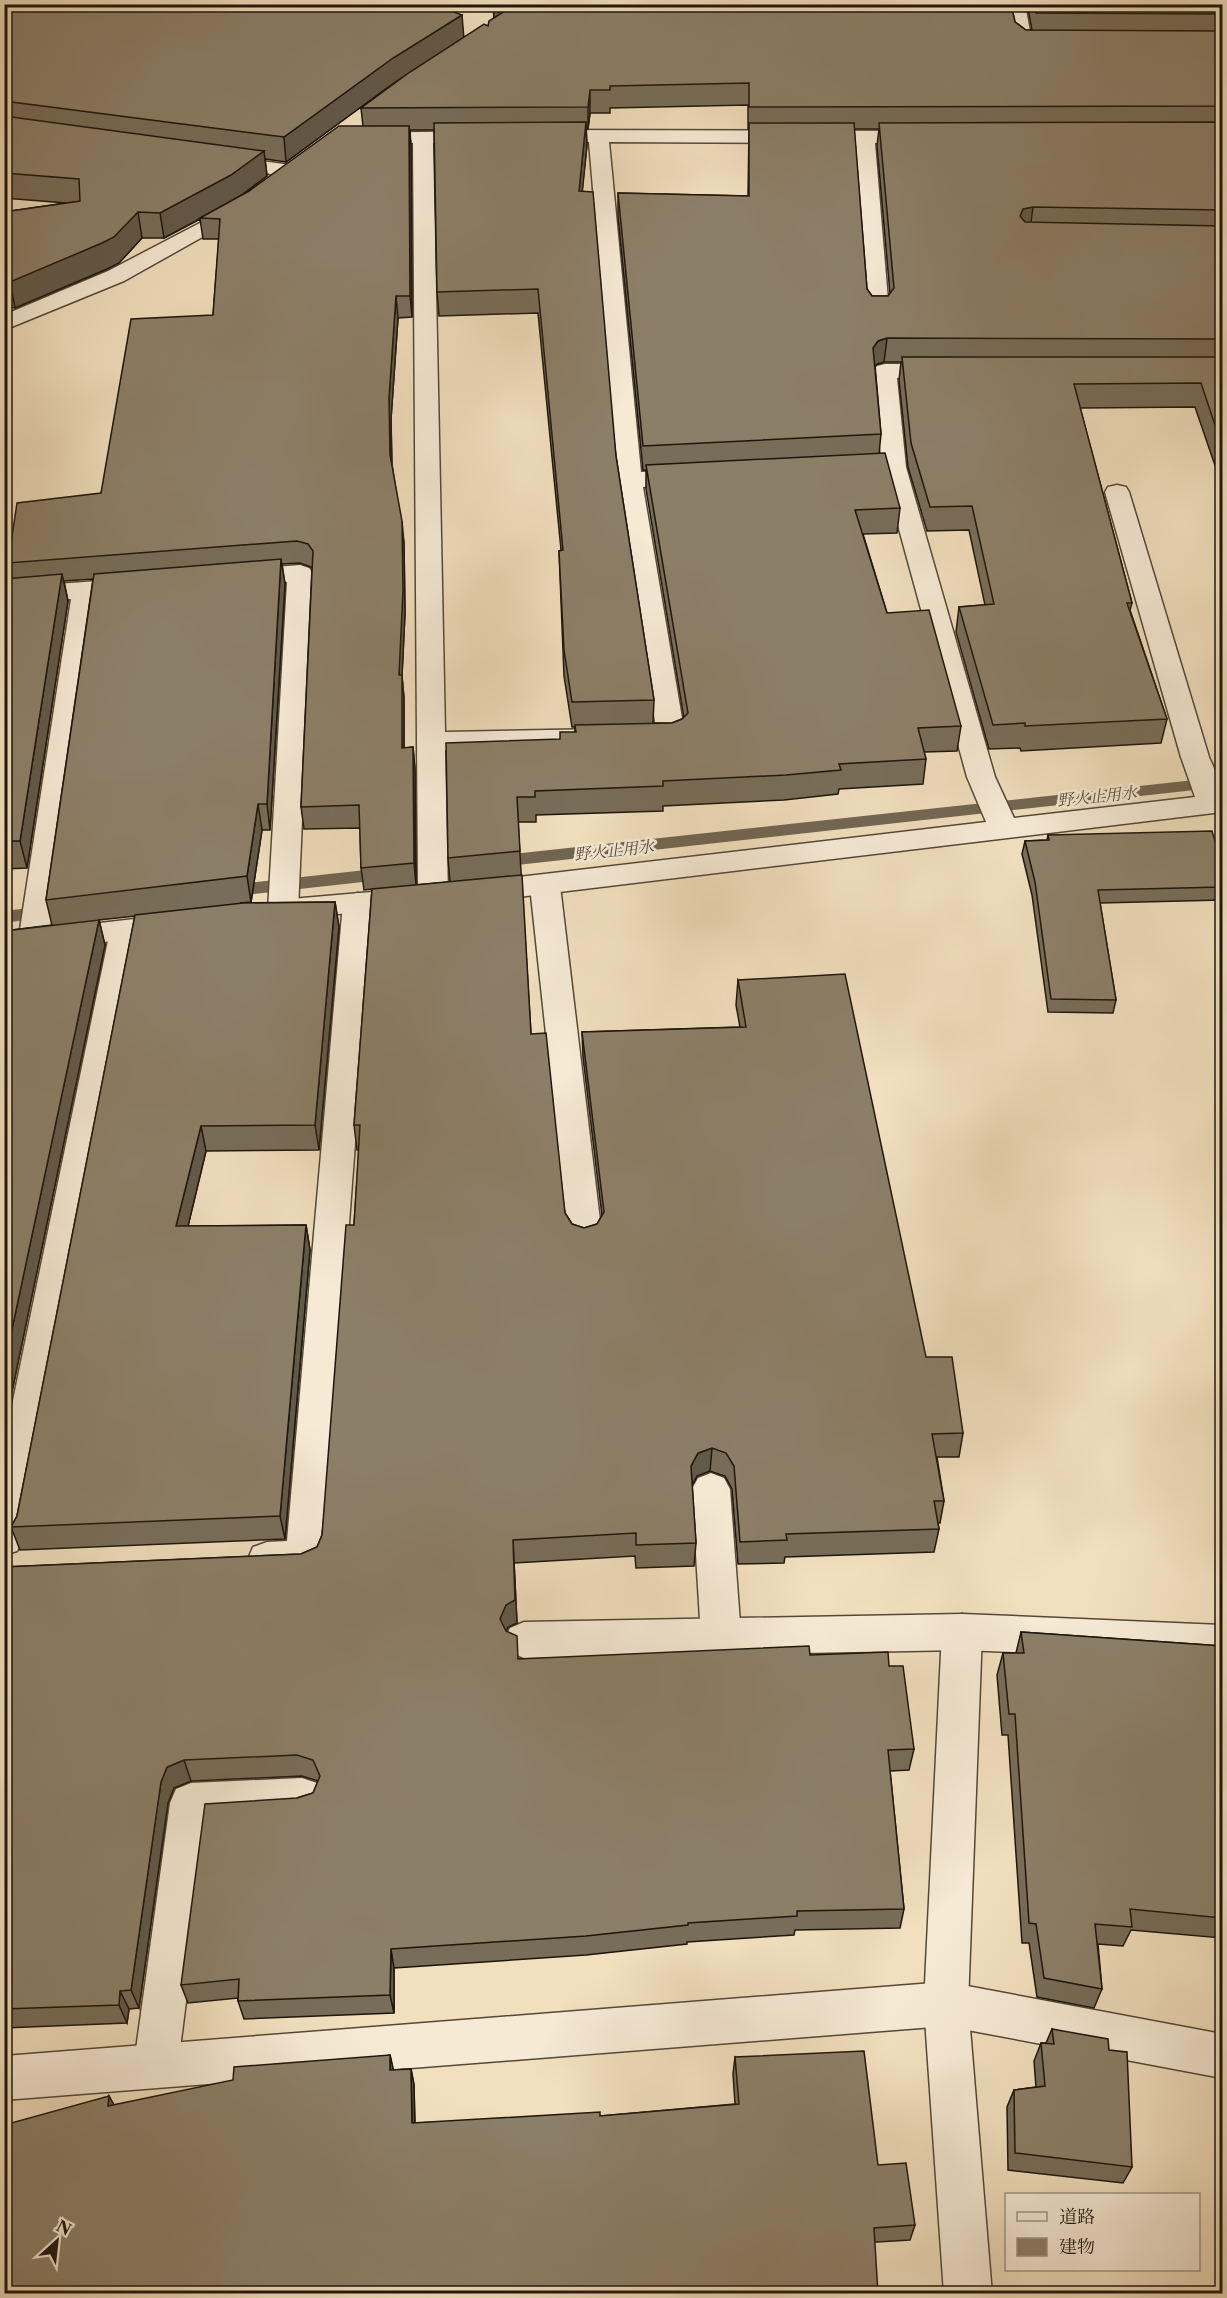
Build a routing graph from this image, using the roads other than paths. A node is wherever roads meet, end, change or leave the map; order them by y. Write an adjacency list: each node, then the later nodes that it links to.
1 (386, 4): 2 (street)
2 (458, 4)
3 (1016, 4): 4 (street)
4 (1070, 43)
5 (353, 127): 7 (street)
6 (598, 136): 7 (street); 8 (street); 17 (street)
7 (423, 137): 23 (street)
8 (864, 137): 9 (street); 13 (street)
9 (947, 137)
10 (309, 158): 12 (street)
11 (200, 159): 12 (street)
12 (291, 171): 14 (street)
13 (878, 312)
14 (4, 323)
15 (967, 371): 25 (street)
16 (710, 476): 17 (street)
17 (630, 480): 23 (street)
18 (1117, 492): 24 (street)
19 (216, 579): 28 (street)
20 (157, 584): 21 (street)
21 (85, 590): 22 (street); 31 (street)
22 (4, 596)
23 (430, 741): 27 (street)
24 (1215, 803): 25 (street)
25 (1003, 827): 26 (street)
26 (545, 886): 27 (street); 32 (street)
27 (433, 890): 28 (street)
28 (358, 903): 35 (street)
29 (204, 920): 30 (street)
30 (125, 931): 31 (street); 34 (street)
31 (24, 937)
32 (585, 1237)
33 (711, 1489): 37 (street)
34 (8, 1559)
35 (236, 1560)
36 (962, 1632): 37 (street); 39 (street); 41 (street)
37 (721, 1636): 38 (street)
38 (524, 1640)
39 (1222, 1643)
40 (302, 1797): 43 (street)
41 (946, 2004): 42 (street); 43 (street); 45 (street)
42 (1222, 2056)
43 (156, 2064): 44 (street)
44 (4, 2078)
45 (968, 2294)

